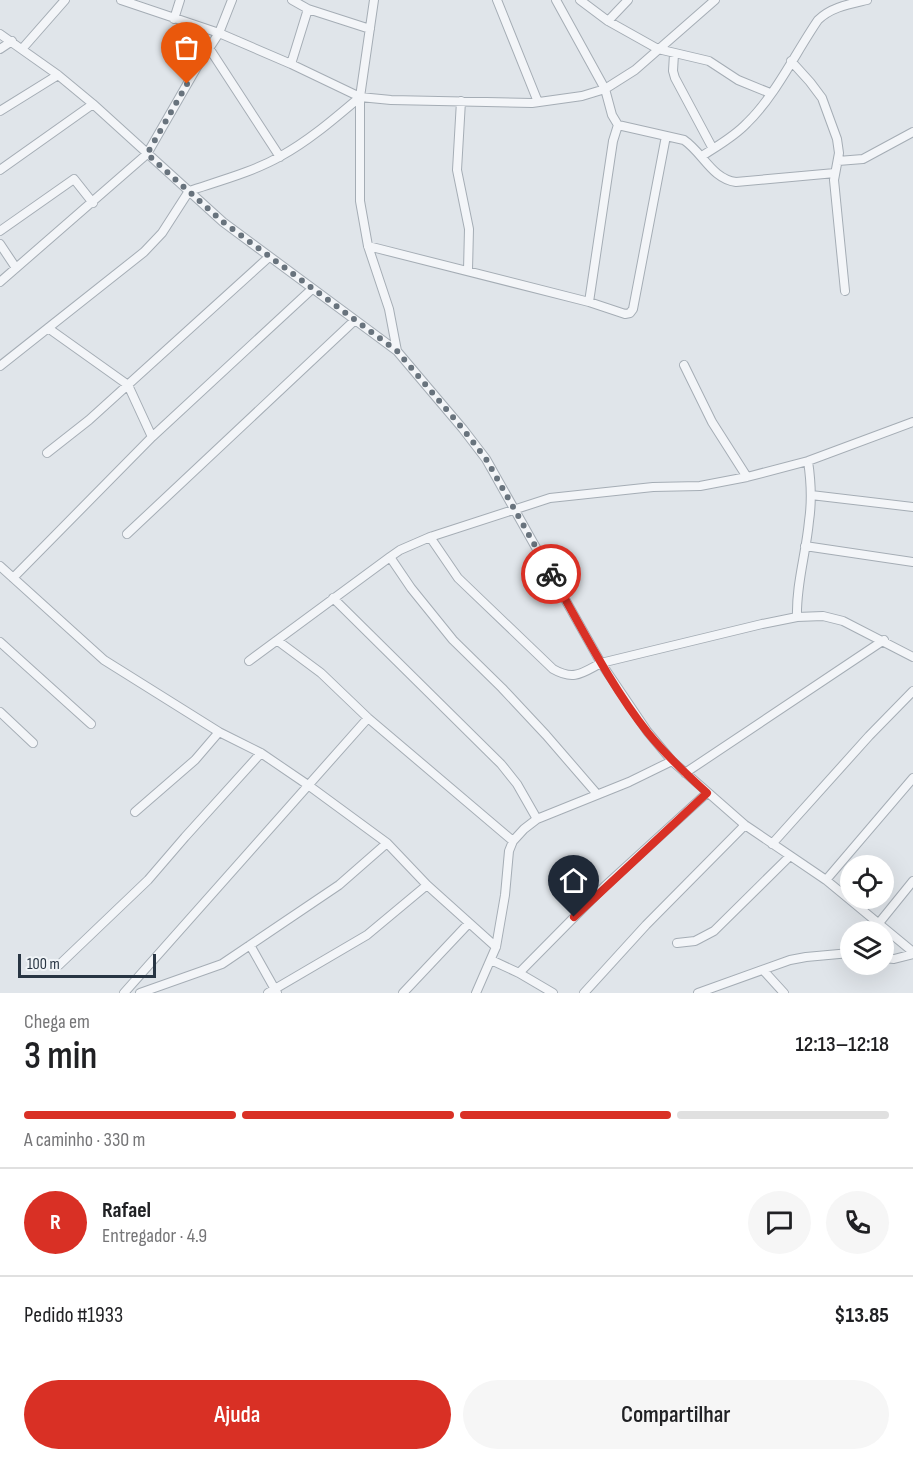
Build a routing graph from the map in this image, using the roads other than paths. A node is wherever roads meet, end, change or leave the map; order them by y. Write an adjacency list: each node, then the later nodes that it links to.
1 (65, 0): 21 (street)
2 (121, 0): 14 (street)
3 (180, 0): 14 (street)
4 (232, 0): 17 (street)
5 (292, 0): 13 (street)
6 (374, 0): 16 (street)
7 (497, 0): 32 (street)
8 (556, 0): 28 (street)
9 (580, 0): 15 (street)
10 (627, 0): 15 (street)
11 (716, 0): 22 (street)
12 (867, 0): 25 (street)
13 (309, 9): 16 (street); 26 (street)
14 (174, 19): 17 (street)
15 (608, 21): 22 (street)
16 (370, 29): 30 (street)
17 (219, 33): 20 (street); 26 (street)
18 (0, 34): 19 (street)
19 (12, 41): 21 (street); 23 (street)
20 (209, 48): 39 (street); 41 (street)
21 (22, 49): 27 (street)
22 (658, 49): 24 (street); 28 (street)
23 (0, 50)
24 (674, 54): 29 (street); 38 (street)
25 (791, 61): 29 (street); 42 (street)
26 (291, 64): 30 (street)
27 (58, 75): 33 (street); 34 (street)
28 (605, 89): 32 (street); 35 (street)
29 (770, 93): 38 (street)
30 (360, 97): 31 (street); 41 (street); 49 (street)
31 (461, 101): 32 (street); 52 (street)
32 (538, 102)
33 (93, 104): 39 (street); 43 (street)
34 (0, 111)
35 (618, 125): 37 (street); 56 (street)
36 (913, 132): 42 (street)
37 (666, 136): 40 (street); 56 (street)
38 (713, 149): 40 (street)
39 (147, 154): 45 (street); 46 (street)
40 (702, 156): 44 (street)
41 (280, 157): 45 (street)
42 (838, 161): 44 (street)
43 (0, 170)
44 (835, 173): 55 (street)
45 (189, 190): 50 (street); 58 (street)
46 (93, 203): 47 (street); 51 (street)
47 (0, 231)
48 (0, 244): 51 (street)
49 (368, 246): 52 (street); 59 (street)
50 (269, 257): 54 (street); 62 (street)
51 (16, 268): 53 (street)
52 (468, 270): 56 (street)
53 (0, 282)
54 (312, 289): 57 (street); 64 (street)
55 (845, 291)
56 (589, 302)
57 (355, 320): 59 (street); 71 (street)
58 (48, 328): 60 (street); 62 (street)
59 (397, 351): 70 (street)
60 (2, 362)
61 (684, 365): 67 (street)
62 (128, 385): 64 (street); 65 (street)
63 (913, 422): 66 (street)
64 (152, 437): 77 (street)
65 (46, 453)
66 (808, 461): 67 (street); 68 (street)
67 (747, 477): 70 (street)
68 (811, 495): 69 (street); 73 (street)
69 (913, 507)
70 (513, 509): 72 (street); 85 (street)
71 (127, 534)
72 (430, 537): 74 (street); 85 (street)
73 (806, 546): 75 (street); 79 (street)
74 (390, 557): 78 (street); 98 (street)
75 (913, 562)
76 (0, 567): 77 (street)
77 (13, 578): 90 (street)
78 (333, 598): 81 (street); 100 (street)
79 (797, 617): 80 (street); 85 (street)
80 (884, 640): 83 (street); 94 (street)
81 (278, 641): 84 (street); 88 (street)
82 (0, 642): 89 (street)
83 (913, 657)
84 (249, 661)
85 (601, 663): 93 (street)
86 (913, 692): 104 (street)
87 (0, 712): 91 (street)
88 (368, 718): 96 (street); 102 (street)
89 (91, 724)
90 (219, 732): 92 (street); 99 (street)
91 (33, 744)
92 (261, 753): 96 (street); 120 (street)
93 (672, 761): 94 (street); 98 (street)
94 (685, 773): 97 (street)
95 (913, 778): 106 (street)
96 (308, 785): 103 (street); 124 (street)
97 (707, 793): 101 (street); 122 (street)
98 (597, 794): 100 (street)
99 (135, 812)
100 (537, 819): 102 (street)
101 (745, 825): 104 (street); 129 (street)
102 (513, 841): 115 (street)
103 (387, 843): 108 (street); 114 (street)
104 (772, 844): 105 (street)
105 (789, 857): 106 (street); 113 (street)
106 (826, 880): 109 (street)
107 (913, 881): 110 (street)
108 (427, 885): 111 (street); 123 (street)
109 (877, 921)
110 (881, 921)
111 (469, 923): 115 (street); 126 (street)
112 (894, 936): 116 (street)
113 (677, 943)
114 (250, 945): 123 (street); 125 (street)
115 (496, 947): 119 (street)
116 (913, 953): 118 (street)
117 (840, 954): 121 (street)
118 (894, 959)
119 (491, 960): 122 (street); 127 (street)
120 (59, 965)
121 (763, 970): 130 (street); 131 (street)
122 (519, 973): 128 (street)
123 (273, 992)
124 (124, 993)
125 (140, 993)
126 (403, 993)
127 (476, 993)
128 (553, 993)
129 (584, 993)
130 (698, 993)
131 (784, 993)

